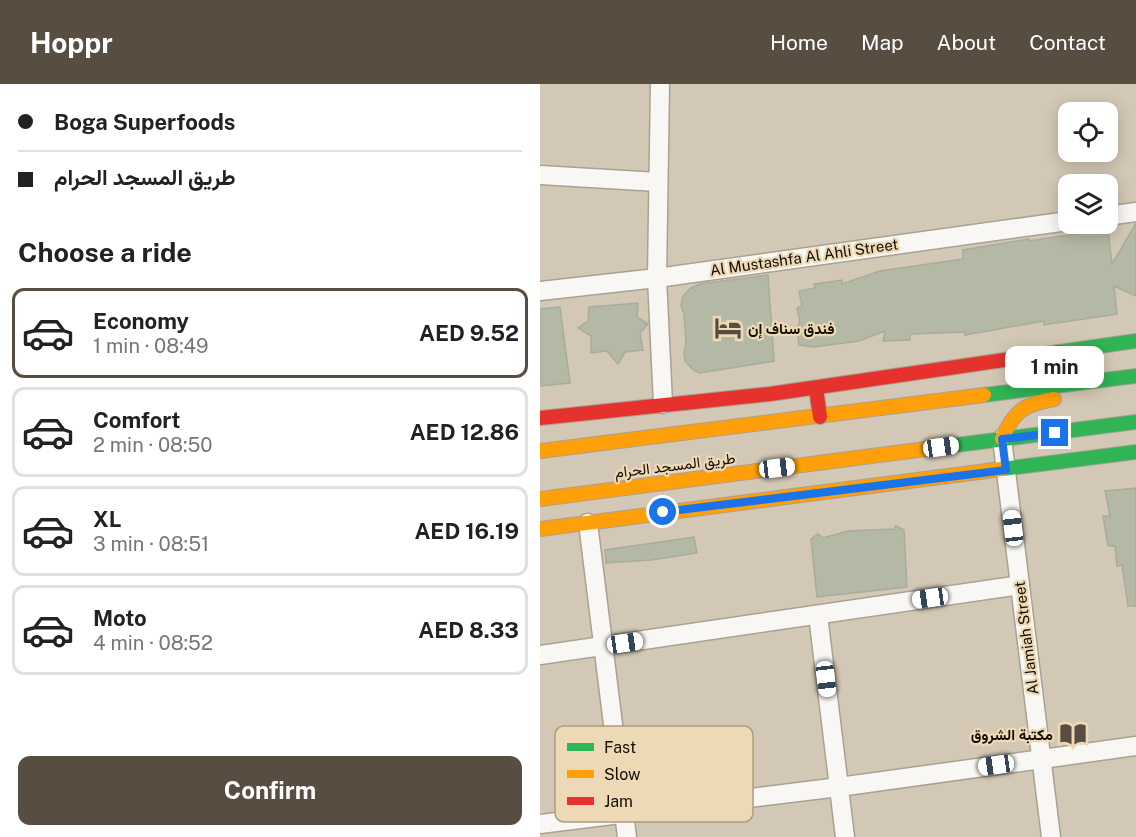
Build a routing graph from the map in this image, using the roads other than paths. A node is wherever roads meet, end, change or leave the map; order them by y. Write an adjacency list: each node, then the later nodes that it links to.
1 (660, 84): 3 (street)
2 (540, 175): 3 (street)
3 (658, 182): 7 (street)
4 (1136, 212): 5 (street)
5 (1118, 214)
6 (1058, 222): 7 (street, Al Mustashfa Al Ahli Street)
7 (657, 278): 8 (street, Al Mustashfa Al Ahli Street); 13 (street)
8 (540, 291)
9 (1136, 341): 11 (main road)
10 (1136, 376): 14 (main road, طريق المسجد الحرام)
11 (816, 388): 13 (main road); 14 (main road)
12 (1136, 389): 17 (main road)
13 (663, 404): 15 (main road)
14 (820, 417): 18 (main road, طريق المسجد الحرام)
15 (540, 418)
16 (1136, 422): 17 (main road, طريق المسجد الحرام)
17 (1002, 439): 20 (street, Al Jamiah Street); 22 (main road, طريق المسجد الحرام)
18 (540, 451)
19 (1136, 452): 20 (main road)
20 (1006, 470): 22 (main road); 25 (street, Al Jamiah Street)
21 (540, 499): 22 (main road, طريق المسجد الحرام)
22 (638, 501): 23 (main road)
23 (588, 523): 24 (main road); 27 (street)
24 (540, 529)
25 (1020, 585): 26 (street); 31 (street, Al Jamiah Street)
26 (818, 615): 27 (street); 32 (street)
27 (603, 646): 28 (street); 29 (street)
28 (540, 656)
29 (613, 726)
30 (1136, 746): 31 (street)
31 (1041, 759): 32 (street); 39 (street, Al Jamiah Street)
32 (839, 787): 33 (street); 38 (street)
33 (753, 798)
34 (557, 822): 36 (street)
35 (625, 822): 37 (street)
36 (540, 824)
37 (627, 837)
38 (845, 837)
39 (1051, 837)

